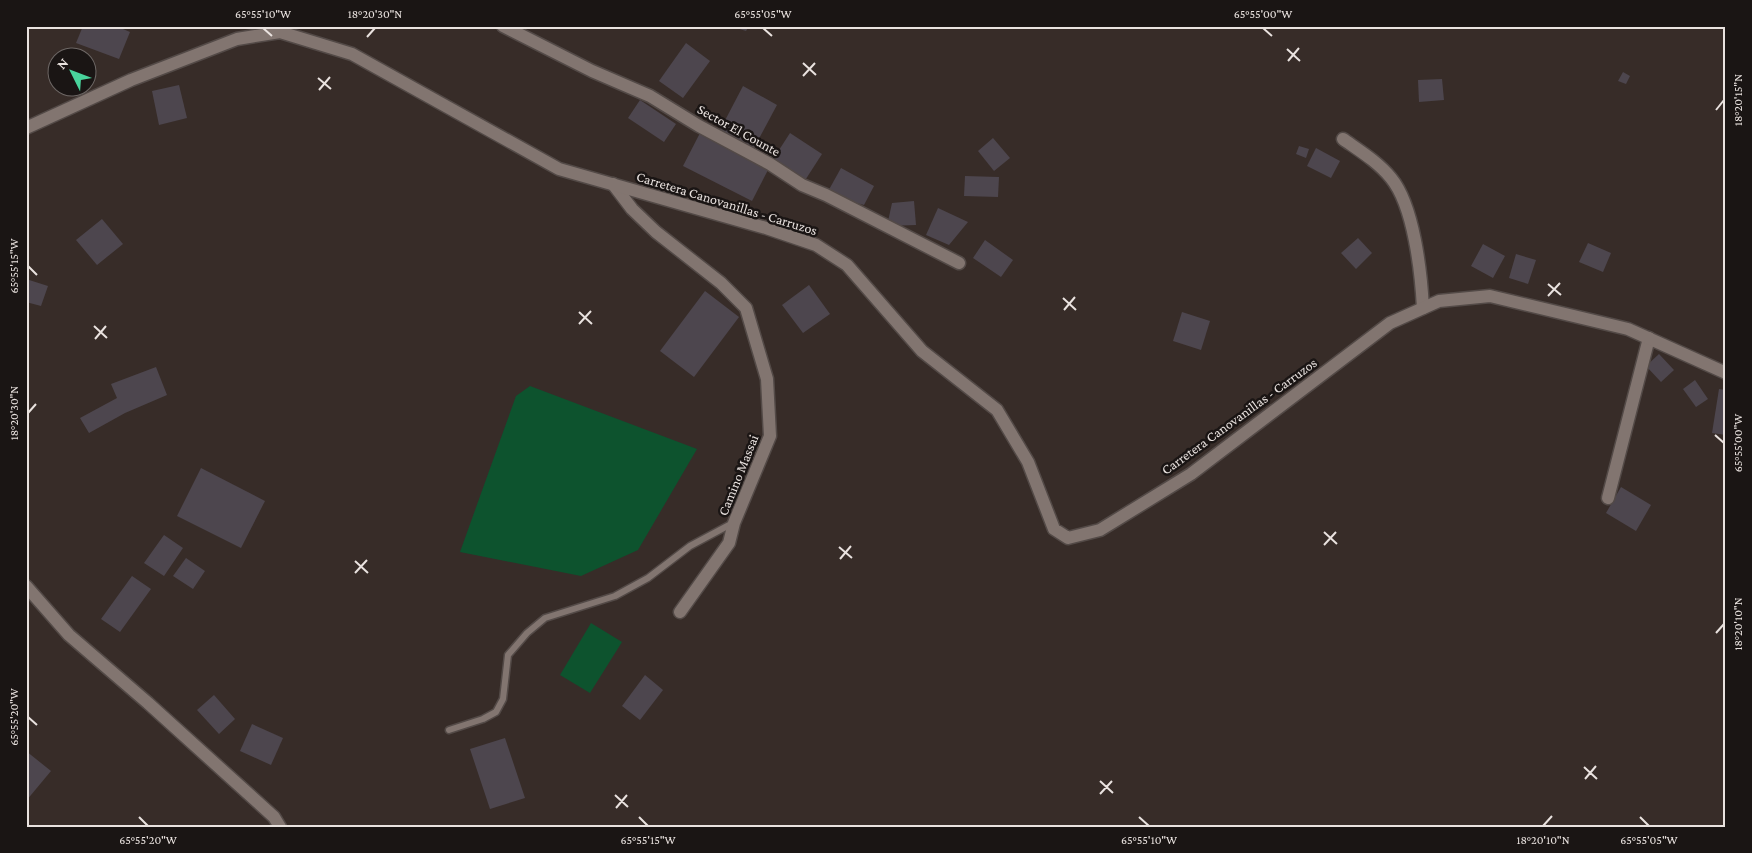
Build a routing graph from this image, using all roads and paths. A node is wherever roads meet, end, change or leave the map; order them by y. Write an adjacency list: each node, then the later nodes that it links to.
1 (503, 26): 6 (street, Sector El Counte)
2 (278, 29): 3 (street, Carretera Canovanillas - Carruzos); 5 (street, Carretera Canovanillas - Carruzos)
3 (26, 128)
4 (1343, 139): 7 (street)
5 (613, 184): 7 (street, Carretera Canovanillas - Carruzos); 11 (street, Camino Massai)
6 (959, 263)
7 (1423, 308): 8 (street, Carretera Canovanillas - Carruzos)
8 (1649, 338): 9 (street, Carretera Canovanillas - Carruzos); 10 (street)
9 (1726, 373)
10 (1608, 498)
11 (734, 523): 13 (street, Camino Massai); 14 (lane)
12 (26, 586): 15 (street)
13 (680, 612)
14 (449, 730)
15 (280, 827)

